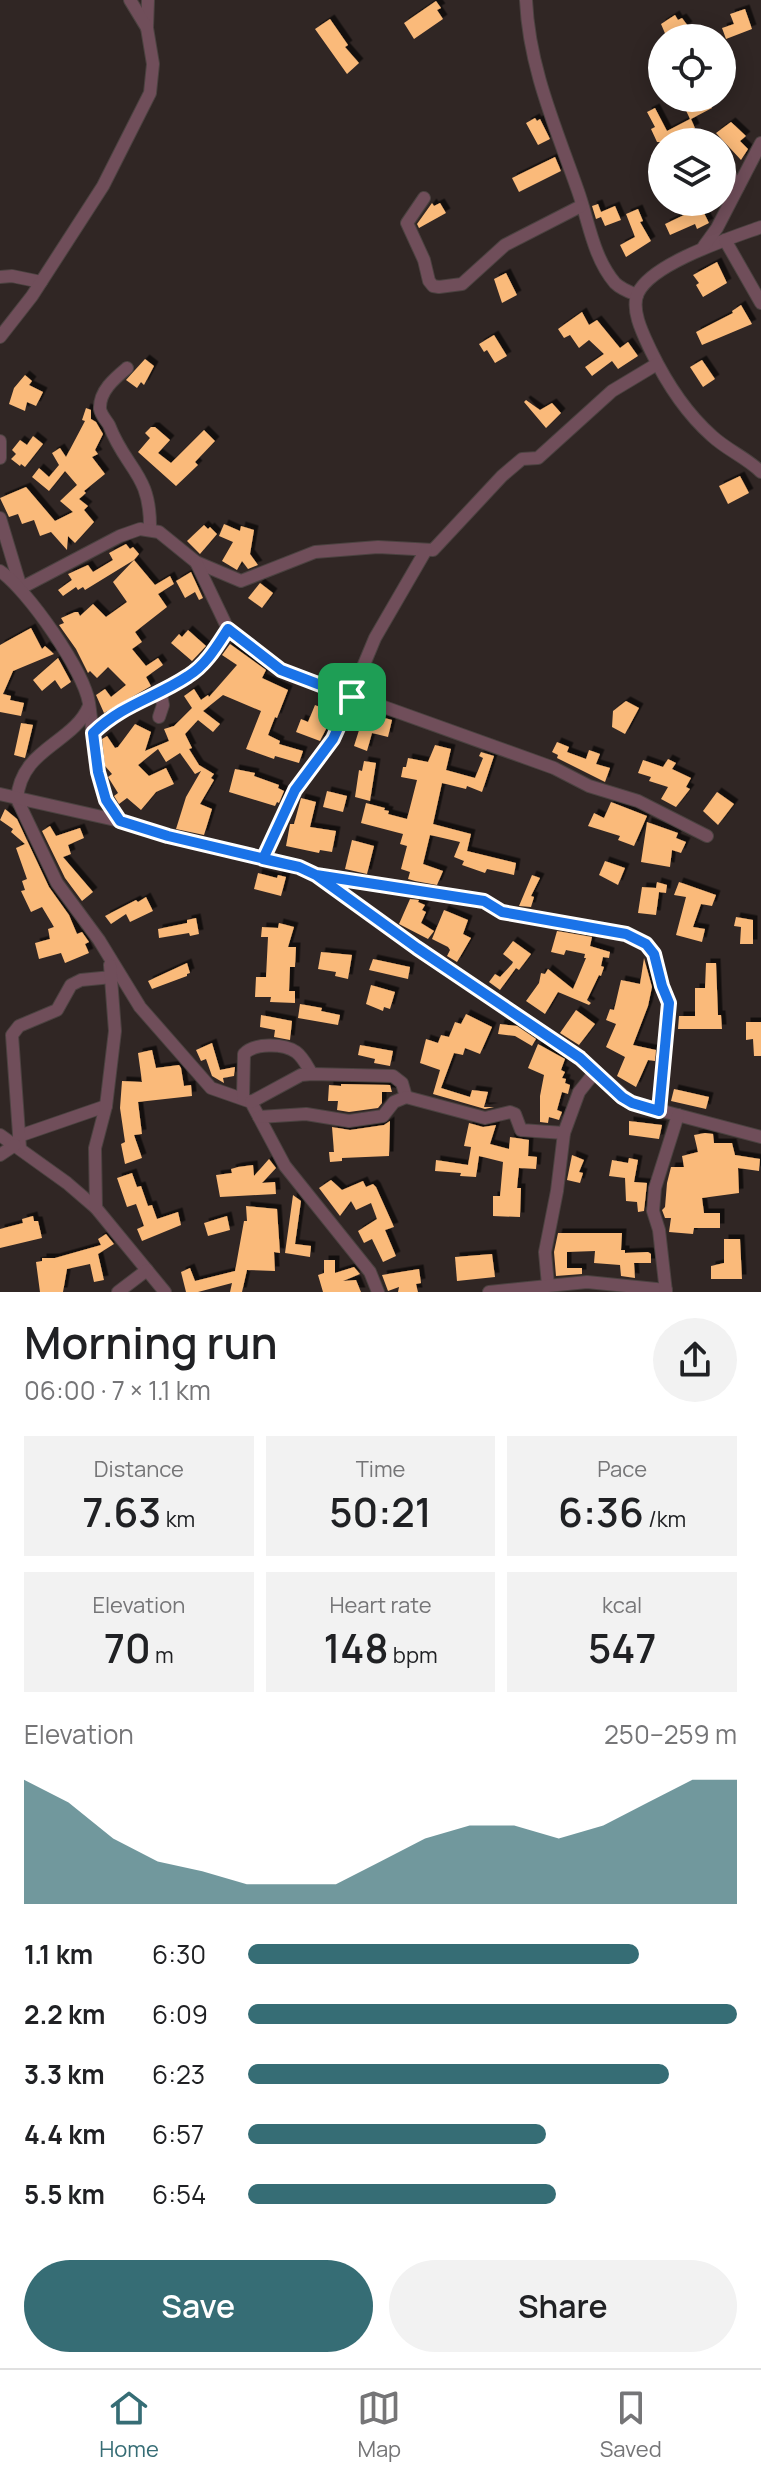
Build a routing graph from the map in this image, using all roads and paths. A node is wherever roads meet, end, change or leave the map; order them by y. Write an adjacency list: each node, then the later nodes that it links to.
1 (130, 0): 4 (street)
2 (148, 0): 4 (street)
3 (526, 0): 9 (street)
4 (147, 28): 14 (street)
5 (761, 143): 7 (street)
6 (736, 184): 7 (street)
7 (738, 187): 12 (street)
8 (424, 198): 9 (street)
9 (581, 206): 15 (street)
10 (761, 227): 11 (street)
11 (725, 240): 12 (street); 16 (street)
12 (702, 249): 15 (street)
13 (0, 277): 14 (street)
14 (41, 282): 17 (street)
15 (637, 295): 18 (street)
16 (761, 303)
17 (0, 337)
18 (657, 364): 22 (street); 25 (street)
19 (127, 368): 24 (street)
20 (0, 441): 21 (street)
21 (0, 458)
22 (759, 467)
23 (0, 518): 28 (street)
24 (150, 529): 26 (street); 28 (street)
25 (426, 550): 26 (street); 31 (street)
26 (196, 562): 29 (street)
27 (0, 571): 28 (street)
28 (21, 588): 32 (street)
29 (228, 629): 30 (street); 31 (street)
30 (160, 690): 33 (street); 34 (street)
31 (352, 697): 38 (street); 39 (street)
32 (89, 706): 34 (street); 36 (street)
33 (159, 717)
34 (93, 733): 37 (street)
35 (0, 794): 36 (street)
36 (17, 799): 37 (street); 41 (street)
37 (120, 821): 39 (street)
38 (707, 836)
39 (263, 859): 40 (street)
40 (316, 875): 43 (street); 48 (street)
41 (108, 954): 42 (street); 46 (street)
42 (112, 977): 47 (street); 54 (street)
43 (595, 1072): 48 (street); 51 (street)
44 (312, 1074): 45 (street); 46 (street); 46 (street)
45 (406, 1097): 50 (street); 51 (street)
46 (247, 1100): 50 (street)
47 (106, 1106): 54 (street); 56 (street)
48 (659, 1111): 49 (street)
49 (678, 1115): 53 (street); 60 (street)
50 (259, 1117): 63 (street)
51 (564, 1133): 58 (street)
52 (0, 1135): 54 (street)
53 (761, 1137)
54 (18, 1143): 55 (street); 56 (street)
55 (0, 1155)
56 (96, 1208): 57 (street)
57 (147, 1270): 61 (street); 62 (street)
58 (548, 1285): 59 (street); 60 (street)
59 (505, 1291): 64 (street)
60 (666, 1291)
61 (118, 1292)
62 (165, 1292)
63 (378, 1292)
64 (489, 1292)

